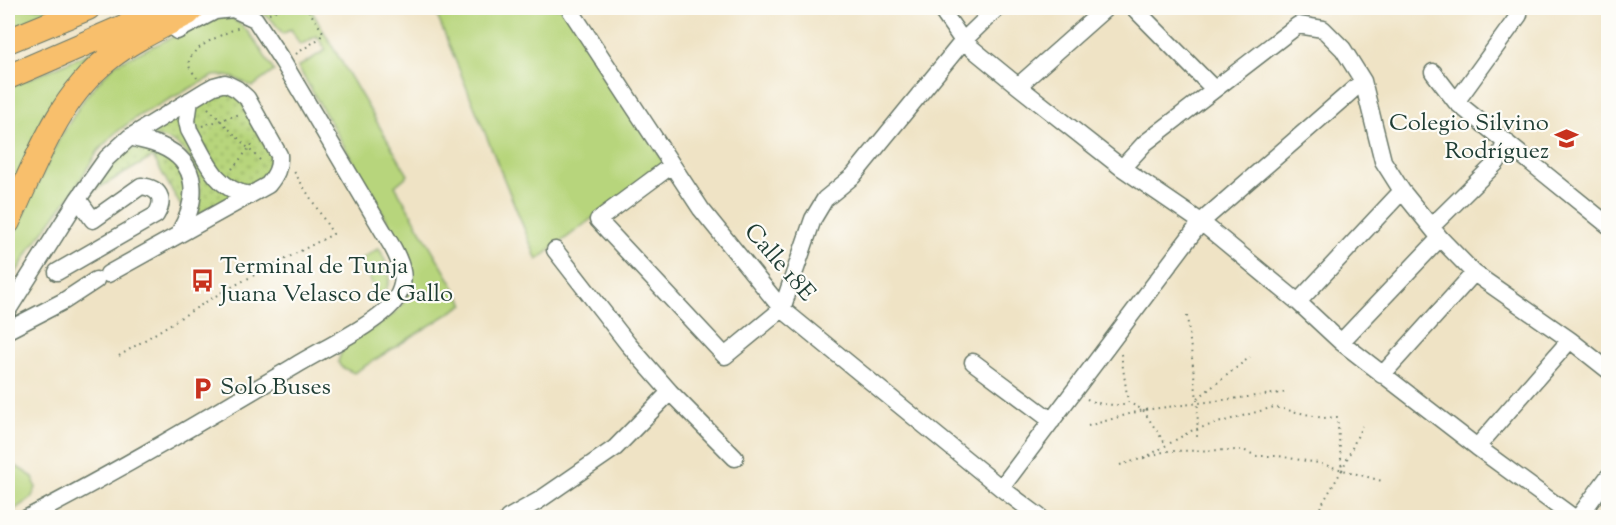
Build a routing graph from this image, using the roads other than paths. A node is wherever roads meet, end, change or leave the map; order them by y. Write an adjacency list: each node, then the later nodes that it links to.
1 (88, 8): 10 (highway)
2 (168, 8): 14 (highway)
3 (193, 8): 12 (highway)
4 (569, 8): 22 (street, Calle 18E)
5 (940, 8): 11 (street)
6 (997, 8): 11 (street)
7 (1106, 8): 16 (street)
8 (1134, 8): 17 (street)
9 (1518, 15): 19 (street)
10 (8, 41)
11 (963, 41): 16 (street); 38 (street)
12 (108, 59): 28 (highway); 53 (street)
13 (1434, 72): 19 (street)
14 (8, 77)
15 (1363, 81): 17 (street); 24 (street); 29 (street)
16 (1018, 86): 23 (street)
17 (1214, 89): 23 (street)
18 (197, 96): 20 (street); 25 (street); 25 (street)
19 (1456, 102): 21 (street)
20 (130, 137): 26 (street); 32 (street)
21 (1506, 141): 30 (street); 31 (street)
22 (672, 165): 38 (street, Calle 18E); 38 (street)
23 (1122, 168): 29 (street)
24 (1402, 191): 31 (street); 37 (street)
25 (250, 195): 32 (street)
26 (78, 200): 27 (street); 39 (street)
27 (93, 220): 33 (street); 33 (street)
28 (8, 222)
29 (1201, 222): 37 (street); 47 (street)
30 (1608, 225)
31 (1436, 232): 36 (street); 42 (street)
32 (179, 233): 40 (street)
33 (107, 243): 35 (street)
34 (555, 250): 46 (street)
35 (57, 272)
36 (1474, 273): 41 (street); 45 (street)
37 (1298, 302): 42 (street)
38 (782, 309): 51 (street, Calle 18E)
39 (8, 310)
40 (8, 330)
41 (1570, 340): 44 (street); 48 (street)
42 (1341, 342): 45 (street)
43 (973, 362): 47 (street)
44 (1608, 370)
45 (1382, 375): 48 (street)
46 (670, 392): 49 (street); 54 (street)
47 (1052, 421): 51 (street)
48 (1477, 447): 55 (street)
49 (735, 458)
50 (1608, 477): 55 (street)
51 (1001, 488): 52 (street, Calle 18E)
52 (1035, 516)
53 (27, 518)
54 (508, 518)
55 (1576, 518)

